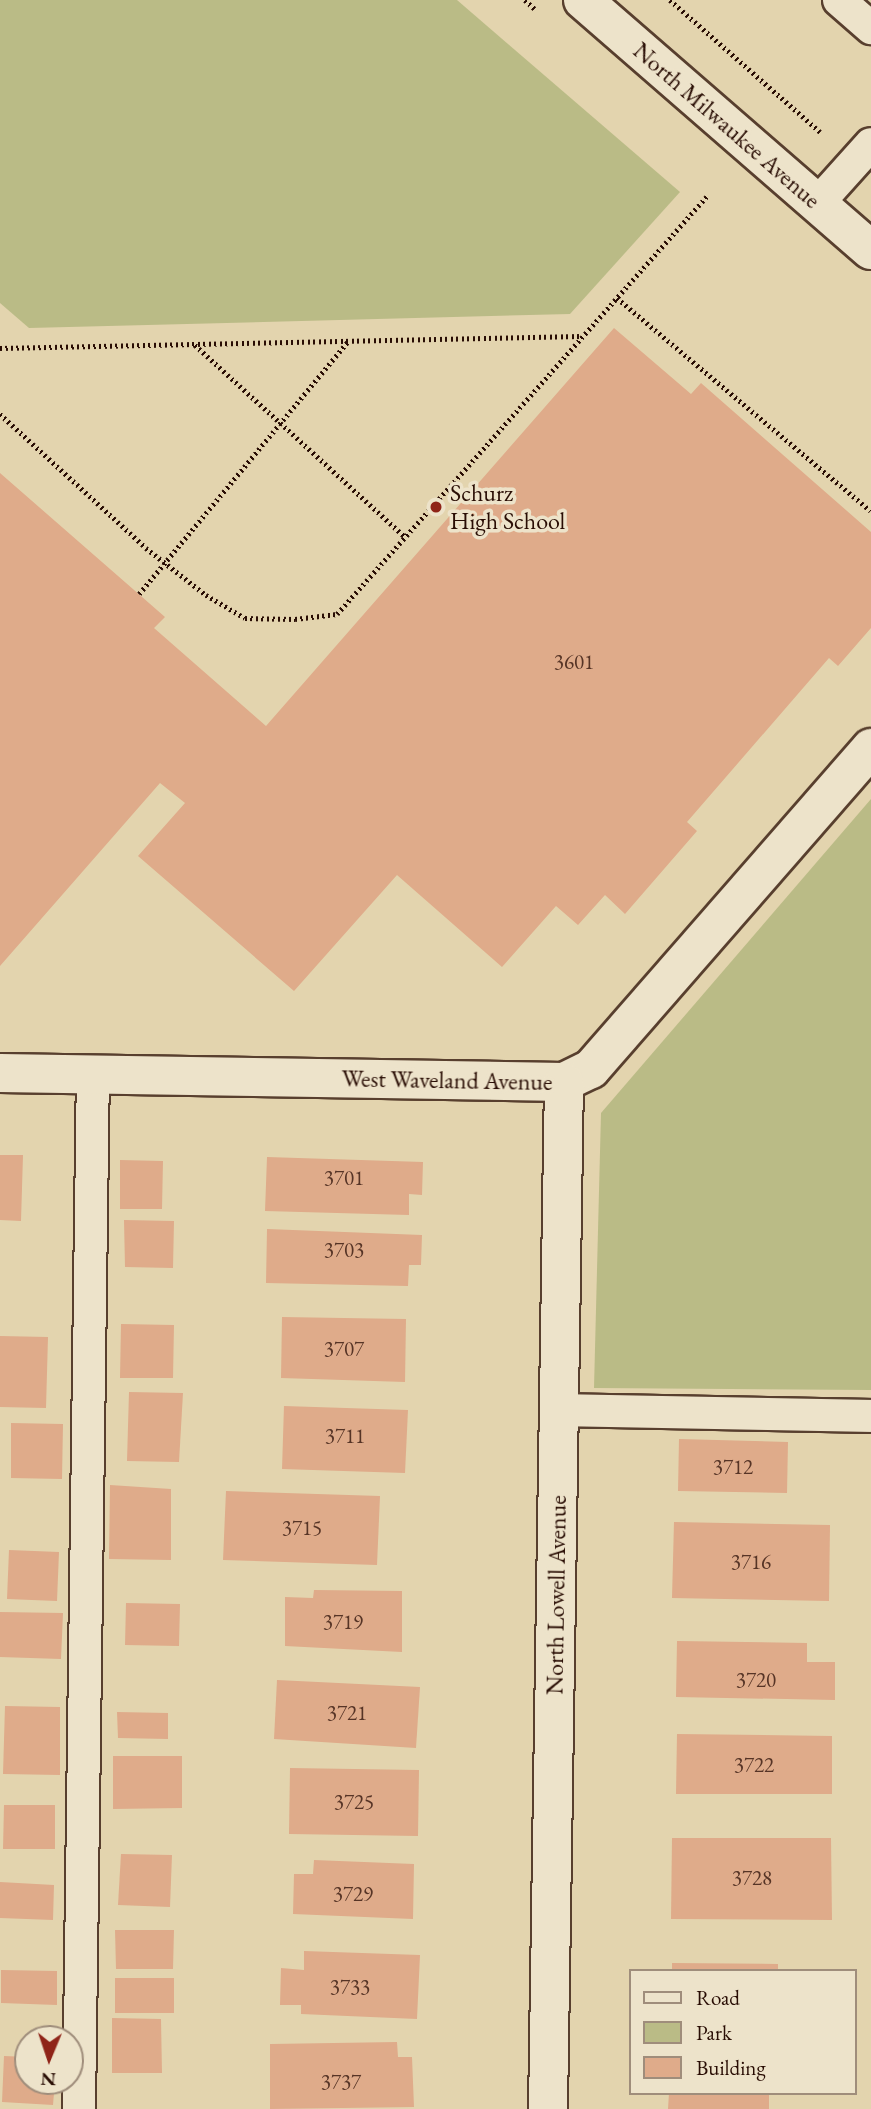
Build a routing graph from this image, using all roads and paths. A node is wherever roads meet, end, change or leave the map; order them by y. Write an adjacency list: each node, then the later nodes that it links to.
1 (670, 0): 5 (path)
2 (839, 0): 4 (lane)
3 (595, 4): 7 (street, North Milwaukee Avenue)
4 (871, 28)
5 (863, 153): 7 (lane)
6 (707, 196): 9 (path)
7 (818, 203): 8 (street, North Milwaukee Avenue)
8 (871, 250)
9 (617, 298): 10 (path); 16 (path)
10 (582, 336): 11 (path); 17 (path)
11 (348, 341): 12 (path); 15 (path)
12 (194, 344): 13 (path); 15 (path)
13 (0, 348)
14 (0, 414): 18 (path)
15 (280, 423): 17 (path); 18 (path)
16 (871, 511)
17 (405, 537): 18 (path)
18 (166, 565): 19 (path)
19 (139, 594)
20 (871, 748): 23 (street, West Waveland Avenue)
21 (0, 1073): 22 (street, West Waveland Avenue)
22 (93, 1074): 23 (street, West Waveland Avenue); 26 (lane)
23 (564, 1082): 24 (street, North Lowell Avenue)
24 (559, 1410): 25 (lane); 27 (street, North Lowell Avenue)
25 (871, 1416)
26 (79, 2109)
27 (548, 2109)

